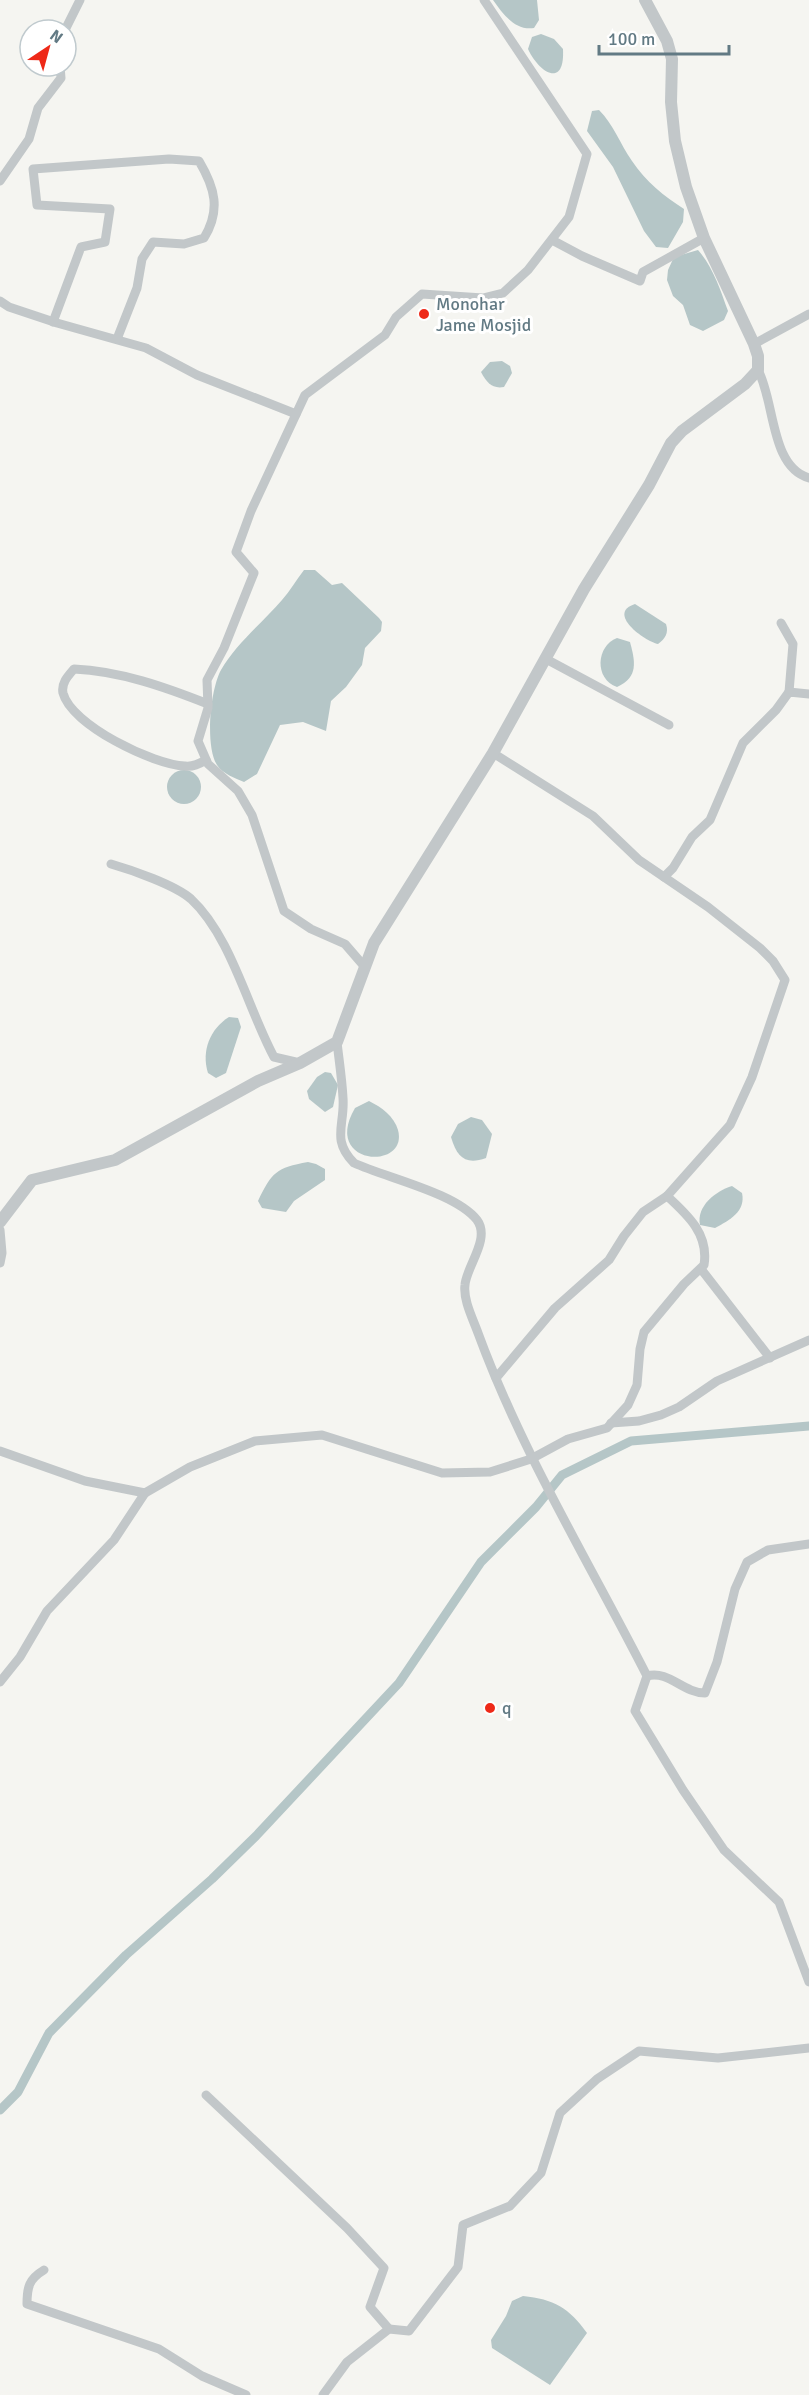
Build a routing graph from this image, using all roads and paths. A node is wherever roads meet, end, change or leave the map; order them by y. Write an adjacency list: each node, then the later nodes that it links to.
1 (80, 0): 4 (street)
2 (484, 0): 8 (street)
3 (645, 0): 7 (street)
4 (71, 18)
5 (61, 78): 6 (street)
6 (0, 181)
7 (704, 238): 8 (street); 13 (street)
8 (552, 240): 15 (street)
9 (0, 301): 11 (street)
10 (809, 314): 13 (street)
11 (53, 322): 12 (street); 12 (street)
12 (117, 339): 15 (street)
13 (754, 344): 14 (street)
14 (758, 370): 16 (street); 18 (street)
15 (296, 414): 21 (street)
16 (809, 478)
17 (781, 623): 19 (street)
18 (546, 659): 22 (street); 23 (street)
19 (789, 692): 20 (street); 26 (street)
20 (809, 694)
21 (208, 704): 24 (street); 24 (street)
22 (669, 725)
23 (493, 753): 26 (street); 27 (street)
24 (206, 760): 27 (street)
25 (111, 864): 29 (street)
26 (664, 876): 30 (street)
27 (364, 966): 28 (street)
28 (337, 1042): 29 (street); 37 (street)
29 (300, 1063): 31 (street)
30 (667, 1196): 34 (street); 37 (street)
31 (0, 1222)
32 (0, 1230): 33 (street)
33 (0, 1263)
34 (701, 1269): 36 (street); 38 (street)
35 (809, 1341): 36 (street)
36 (770, 1358): 38 (street)
37 (496, 1378): 40 (street)
38 (611, 1423): 40 (street)
39 (0, 1451): 41 (street)
40 (531, 1459): 41 (street); 43 (street)
41 (145, 1493): 44 (street)
42 (809, 1544): 43 (street)
43 (647, 1676): 45 (street)
44 (0, 1682)
45 (809, 1982)
46 (809, 2048): 49 (street)
47 (206, 2095): 49 (street)
48 (44, 2270): 50 (street)
49 (389, 2329): 51 (street)
50 (246, 2395)
51 (323, 2395)

